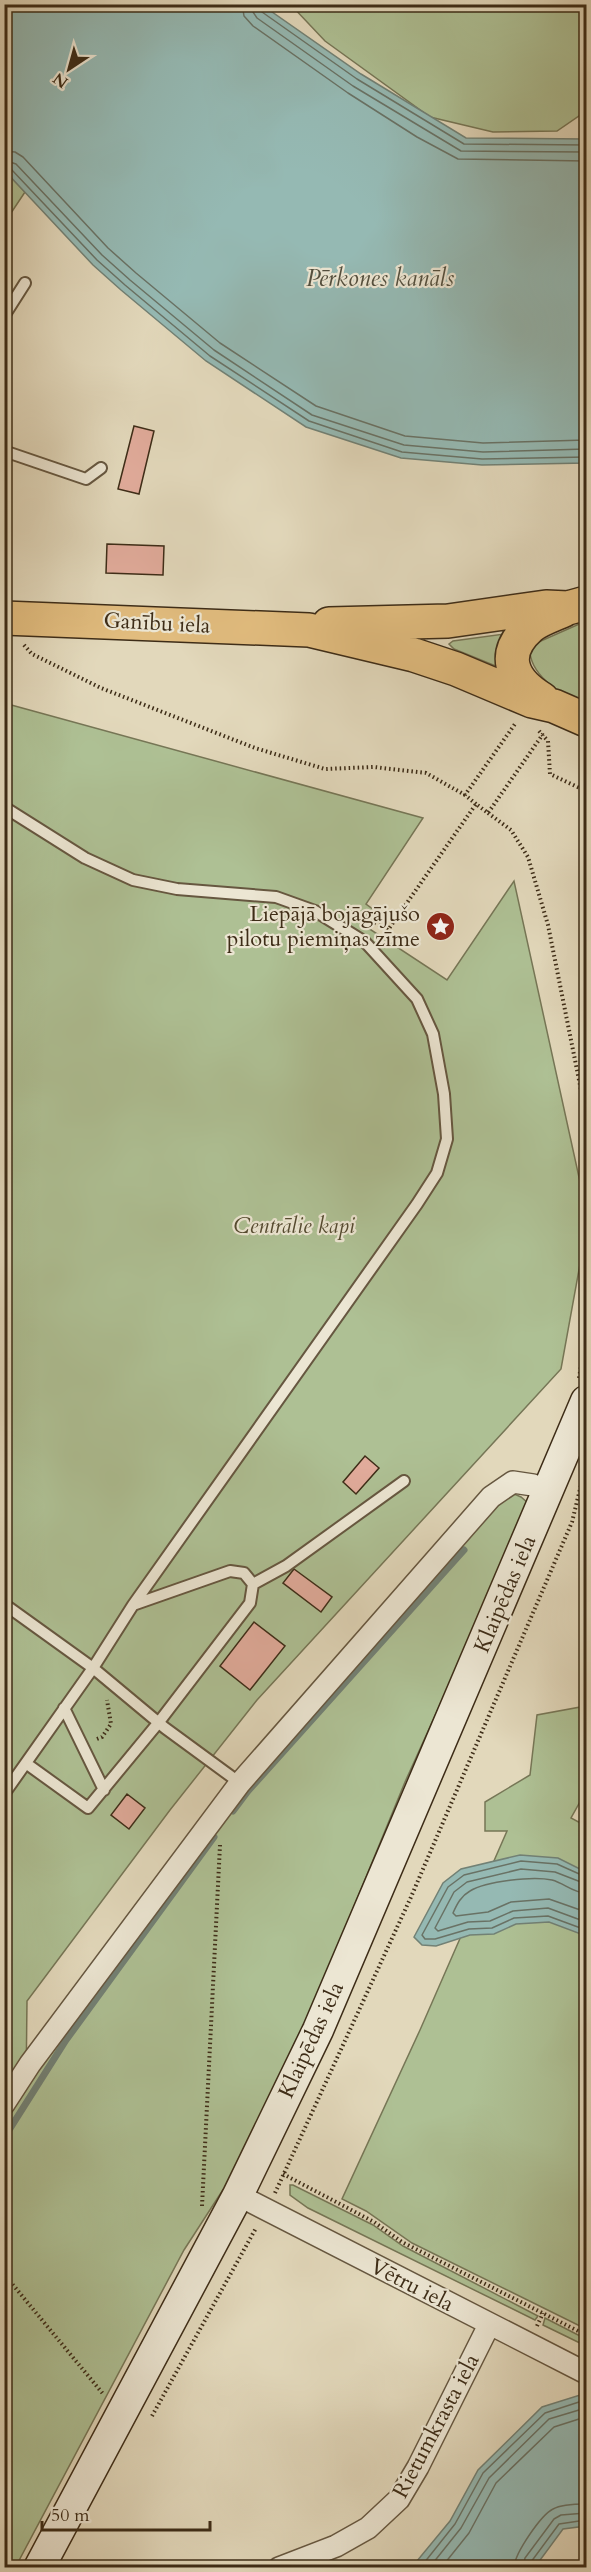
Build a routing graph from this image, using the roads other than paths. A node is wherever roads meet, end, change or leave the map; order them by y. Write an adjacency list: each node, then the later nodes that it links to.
1 (25, 283): 2 (lane)
2 (4, 316)
3 (4, 451): 4 (lane)
4 (101, 468)
5 (577, 605): 7 (highway, Ganību iela); 9 (highway)
6 (13, 630): 7 (highway, Ganību iela)
7 (309, 630): 9 (highway, Ganību iela)
8 (586, 720): 9 (highway, Ganību iela)
9 (543, 721)
10 (4, 807): 16 (lane)
11 (586, 1401): 13 (main road, Klaipēdas iela)
12 (404, 1481): 14 (lane)
13 (548, 1494): 21 (street); 25 (main road, Klaipēdas iela)
14 (253, 1584): 16 (lane); 19 (lane)
15 (4, 1604): 17 (lane)
16 (133, 1605): 17 (lane)
17 (93, 1668): 18 (lane); 19 (lane)
18 (64, 1708): 20 (lane); 22 (lane)
19 (159, 1722): 21 (lane); 22 (lane)
20 (27, 1764): 22 (lane); 23 (lane)
21 (240, 1783): 24 (street)
22 (104, 1790)
23 (4, 1794)
24 (4, 2104)
25 (238, 2195): 26 (street, Vētru iela); 29 (main road, Klaipēdas iela)
26 (489, 2325): 27 (street, Vētru iela); 28 (street, Rietumkrasta iela)
27 (586, 2373)
28 (285, 2566)
29 (39, 2568)

